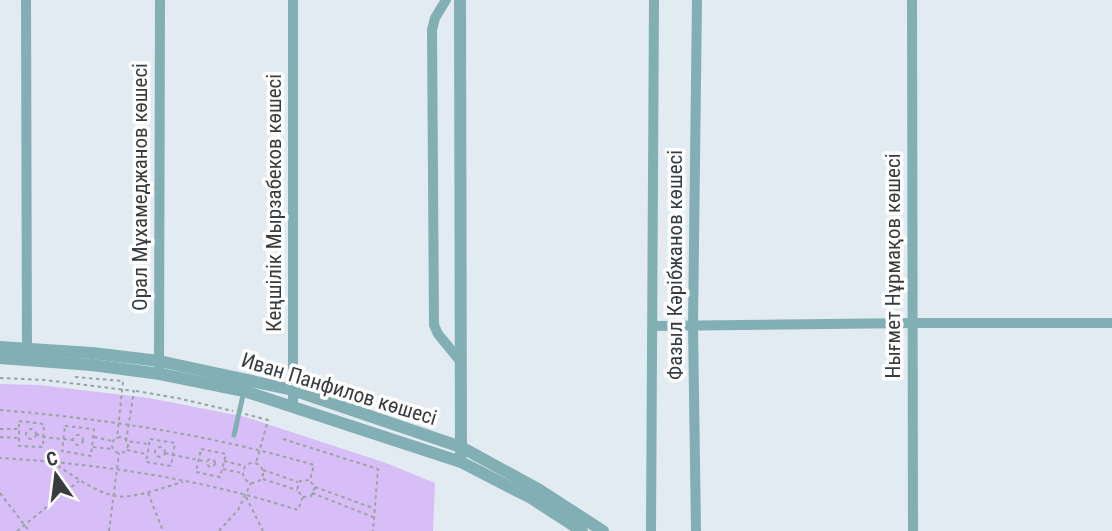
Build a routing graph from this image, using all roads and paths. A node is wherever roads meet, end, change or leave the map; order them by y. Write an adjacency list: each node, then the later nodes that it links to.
1 (26, 0): 14 (street)
2 (160, 0): 17 (street, Орал Мұхамеджанов көшесі)
3 (293, 0): 21 (street, Кеңшілік Мырзабеков көшесі)
4 (446, 0): 16 (street)
5 (460, 0): 16 (street)
6 (654, 0): 11 (street)
7 (697, 0): 12 (street, Фазыл Кәрібжанов көшесі)
8 (912, 0): 9 (street, Нығмет Нұрмақов көшесі)
9 (912, 323): 10 (street); 12 (street); 111 (street, Нығмет Нұрмақов көшесі)
10 (1112, 323)
11 (653, 326): 12 (street); 109 (street)
12 (693, 326): 110 (street, Фазыл Кәрібжанов көшесі)
13 (0, 347): 14 (street, Иван Панфилов көшесі)
14 (27, 354): 15 (street, Иван Панфилов көшесі); 17 (street, Иван Панфилов көшесі)
15 (0, 358)
16 (461, 362): 53 (street)
17 (159, 368): 21 (street, Иван Панфилов көшесі); 23 (street, Иван Панфилов көшесі)
18 (75, 377): 20 (path)
19 (0, 378): 20 (path)
20 (123, 389): 22 (path); 27 (path)
21 (293, 390): 24 (street, Кеңшілік Мырзабеков көшесі); 53 (street, Иван Панфилов көшесі)
22 (134, 391): 26 (path); 28 (path)
23 (244, 391): 24 (street, Иван Панфилов көшесі); 26 (lane)
24 (293, 406): 72 (street, Иван Панфилов көшесі)
25 (0, 410): 27 (path)
26 (240, 412): 35 (lane); 55 (path)
27 (119, 422): 28 (path); 44 (path)
28 (129, 424): 46 (path); 55 (path)
29 (80, 428): 36 (path); 39 (path); 41 (path)
30 (0, 429): 31 (path)
31 (19, 429): 32 (path); 38 (path)
32 (19, 433): 33 (path); 40 (path)
33 (26, 434): 34 (path); 34 (path)
34 (36, 434): 38 (path)
35 (234, 435)
36 (78, 436): 43 (path); 45 (path)
37 (0, 437): 40 (path)
38 (43, 437): 40 (path); 41 (path)
39 (93, 437): 44 (path); 48 (path)
40 (19, 439)
41 (64, 439): 43 (path); 60 (path)
42 (283, 439): 97 (path)
43 (72, 440): 50 (path)
44 (116, 440): 46 (path); 54 (path)
45 (83, 441): 48 (path); 50 (path)
46 (126, 441): 49 (path); 56 (path)
47 (163, 441): 49 (path); 52 (path); 63 (path)
48 (93, 442): 51 (path)
49 (149, 444): 57 (path)
50 (78, 445): 60 (path)
51 (92, 447): 54 (path); 60 (path)
52 (162, 447): 58 (path); 62 (path)
53 (460, 447): 72 (street); 108 (street, Иван Панфилов көшесі)
54 (114, 449): 61 (path)
55 (261, 449): 73 (path); 84 (path)
56 (126, 450): 61 (path); 64 (path)
57 (148, 450): 58 (path); 64 (path)
58 (156, 451): 65 (path)
59 (214, 452): 67 (path); 68 (path); 70 (path)
60 (77, 453)
61 (119, 453): 79 (path)
62 (165, 453): 63 (path); 65 (path)
63 (173, 454): 68 (path); 74 (path)
64 (148, 455): 74 (path)
65 (159, 456): 74 (path)
66 (0, 458): 69 (path)
67 (212, 459): 71 (path); 75 (path)
68 (199, 460): 71 (path); 82 (path)
69 (52, 461): 79 (path); 85 (path)
70 (224, 461): 76 (path); 78 (path)
71 (207, 462): 77 (path)
72 (460, 462): 107 (street, Иван Панфилов көшесі)
73 (256, 463): 76 (path); 80 (path)
74 (157, 464)
75 (215, 464): 77 (path); 78 (path)
76 (246, 466): 81 (path)
77 (210, 467): 82 (path)
78 (223, 467): 81 (path); 82 (path)
79 (118, 468): 86 (path); 95 (path)
80 (262, 470): 83 (path); 87 (path)
81 (243, 474): 88 (path)
82 (208, 475)
83 (262, 479): 88 (path); 90 (path)
84 (310, 480): 87 (path); 89 (path)
85 (80, 481): 95 (path); 99 (path)
86 (186, 481): 91 (path); 94 (path)
87 (299, 482): 90 (path)
88 (251, 483): 94 (path)
89 (315, 487): 93 (path); 97 (path)
90 (296, 490): 96 (path)
91 (148, 492): 95 (path); 103 (path)
92 (0, 493): 99 (path)
93 (312, 493): 96 (path); 98 (path)
94 (246, 495): 96 (path); 104 (path); 105 (path)
95 (114, 497): 102 (path)
96 (303, 497)
97 (375, 508): 98 (path)
98 (374, 517): 106 (path)
99 (24, 526): 100 (path); 101 (path)
100 (17, 531)
101 (29, 531)
102 (109, 531)
103 (163, 531)
104 (219, 531)
105 (263, 531)
106 (373, 531)
107 (582, 531)
108 (603, 531)
109 (651, 531)
110 (696, 531)
111 (913, 531)

